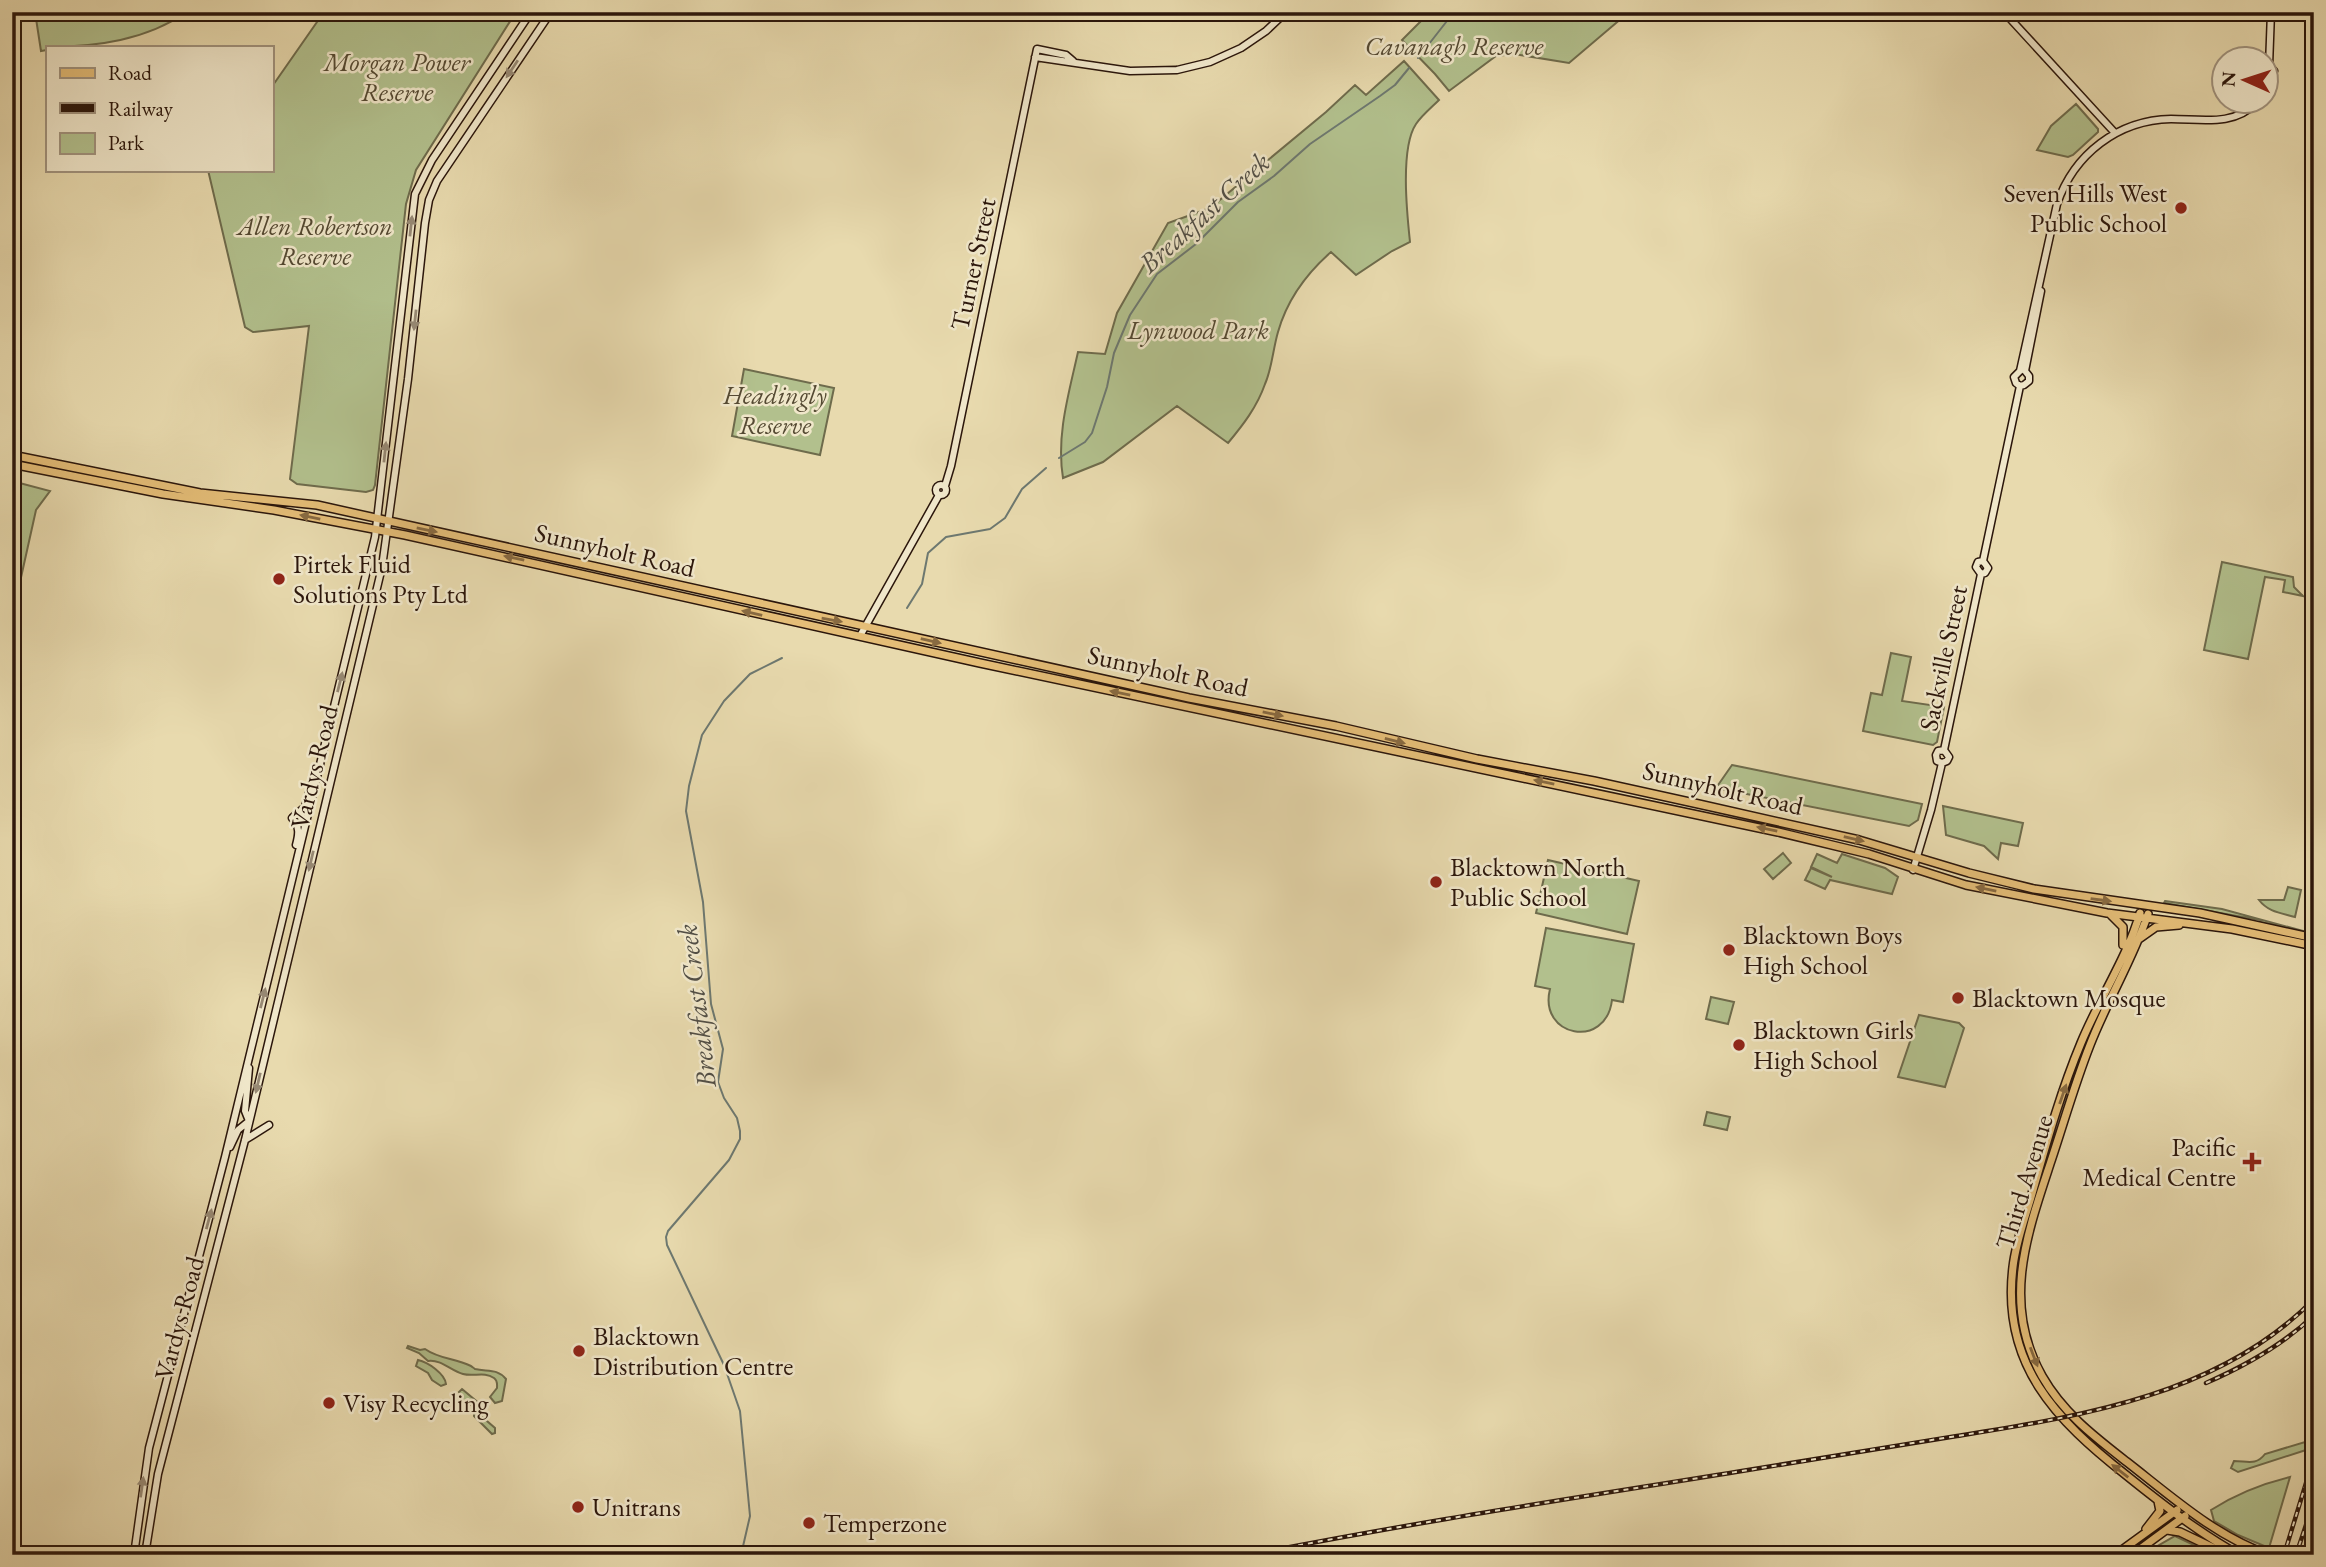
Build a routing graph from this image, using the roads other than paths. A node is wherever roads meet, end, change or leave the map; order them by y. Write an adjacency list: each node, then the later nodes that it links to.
1 (531, 12): 15 (main road, Vardys Road, one-way to 1)
2 (551, 12): 16 (main road, Vardys Road, one-way to 16)
3 (1286, 12): 8 (main road)
4 (2004, 12): 10 (main road)
5 (2271, 12): 6 (main road)
6 (2269, 46)
7 (1035, 57): 8 (main road); 8 (main road, Turner Street); 19 (main road, Turner Street)
8 (1073, 61)
9 (2239, 116): 10 (main road)
10 (2115, 133): 11 (main road)
11 (2022, 371): 12 (main road); 12 (main road)
12 (2020, 386): 22 (main road, Sackville Street)
13 (12, 455): 15 (main road, Sunnyholt Road)
14 (12, 464): 17 (main road, Sunnyholt Road, one-way to 14)
15 (378, 520): 16 (main road, Sunnyholt Road); 17 (main road, Vardys Road)
16 (389, 522): 18 (main road, Vardys Road); 19 (main road, Sunnyholt Road, one-way to 19)
17 (377, 530): 18 (main road, Sunnyholt Road); 21 (main road, Vardys Road, one-way to 17)
18 (388, 532): 20 (main road, Sunnyholt Road, one-way to 18); 34 (main road, Vardys Road, one-way to 34)
19 (864, 625): 20 (main road); 22 (main road, Sunnyholt Road, one-way to 22)
20 (860, 636): 23 (main road, Sunnyholt Road, one-way to 20)
21 (323, 753): 24 (main road, Vardys Road); 24 (main road, Vardys Road)
22 (1918, 856): 23 (main road, Sackville Street); 25 (main road, Sunnyholt Road, one-way to 25)
23 (1913, 870): 26 (main road, Sunnyholt Road, one-way to 23)
24 (291, 882): 33 (main road, Vardys Road, one-way to 24)
25 (2146, 906): 27 (main road, Third Avenue); 29 (main road, Sunnyholt Road)
26 (2107, 913): 27 (main road, Sunnyholt Road); 32 (main road, Third Avenue)
27 (2143, 917): 28 (main road, Sunnyholt Road); 30 (main road, Third Avenue); 32 (main road, Third Avenue)
28 (2200, 923): 30 (main road); 31 (main road, Sunnyholt Road)
29 (2314, 938)
30 (2136, 942): 39 (main road, Third Avenue, one-way to 39)
31 (2314, 946)
32 (2121, 957): 38 (main road, Third Avenue, one-way to 32)
33 (251, 1048): 34 (main road); 37 (main road, Vardys Road)
34 (249, 1121): 36 (main road, Vardys Road); 37 (main road)
35 (269, 1125): 36 (main road)
36 (245, 1140): 46 (main road, Vardys Road)
37 (225, 1157): 45 (main road, Vardys Road, one-way to 37)
38 (2157, 1500): 41 (main road, Third Avenue); 44 (main road)
39 (2183, 1506): 40 (main road, Third Avenue); 41 (main road)
40 (2191, 1512): 42 (main road); 51 (main road, Third Avenue)
41 (2174, 1513): 42 (main road, Third Avenue); 44 (main road)
42 (2181, 1518): 43 (main road); 50 (main road, Third Avenue)
43 (2166, 1530): 48 (main road); 49 (main road)
44 (2136, 1540): 47 (main road)
45 (134, 1555)
46 (145, 1555)
47 (2115, 1555)
48 (2133, 1555)
49 (2228, 1555)
50 (2239, 1555)
51 (2269, 1555)

